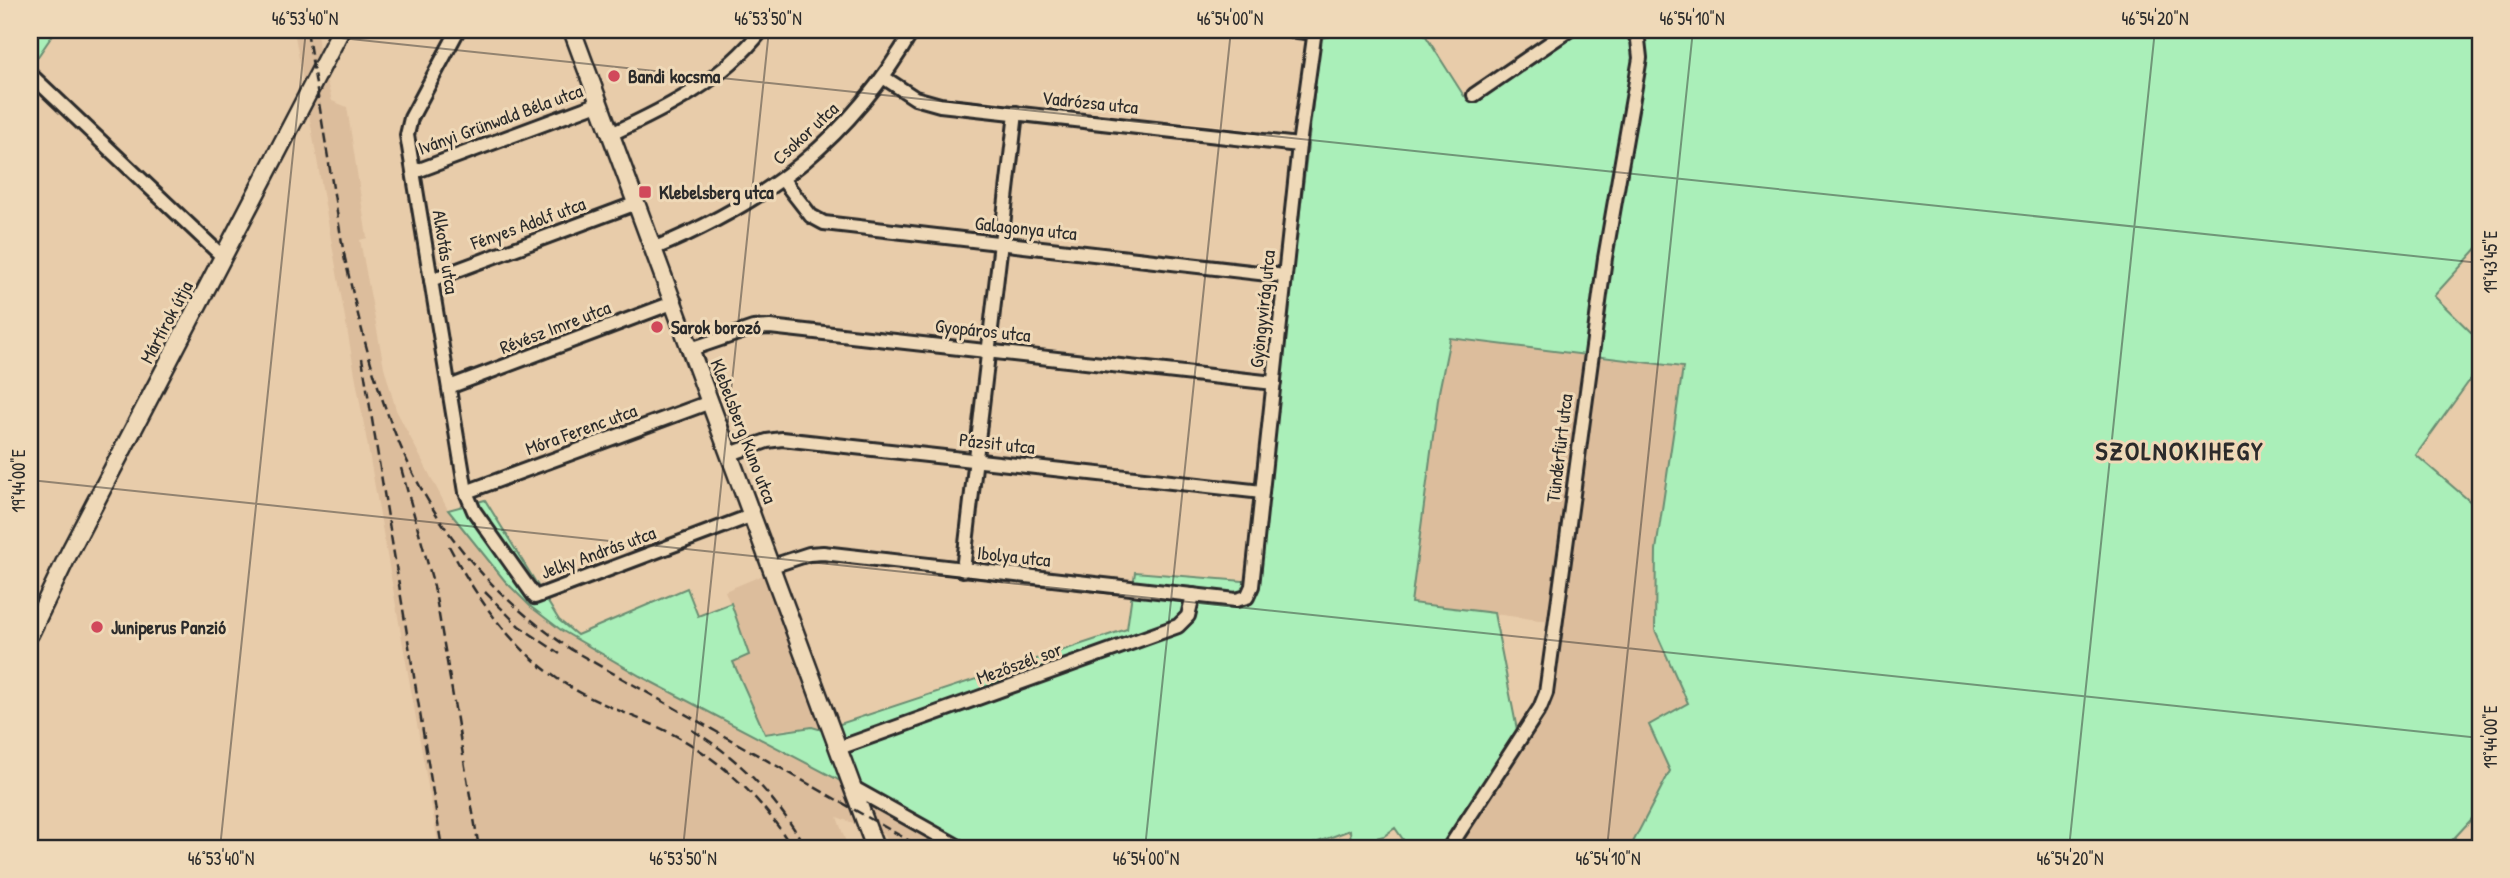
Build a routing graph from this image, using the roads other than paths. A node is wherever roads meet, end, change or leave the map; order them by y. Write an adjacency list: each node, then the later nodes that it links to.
1 (341, 30): 22 (street, Mártírok útja)
2 (458, 30): 17 (street, Alkotás utca)
3 (572, 30): 13 (street, Klebelsberg Kuno utca)
4 (762, 30): 15 (street)
5 (913, 30): 11 (street, Csokor utca)
6 (1288, 30): 9 (street)
7 (1569, 30): 12 (street)
8 (1632, 30): 45 (street, Tündérfürt utca)
9 (1315, 31): 16 (street, Gyöngyvirág utca)
10 (30, 74): 22 (street)
11 (883, 77): 14 (street, Vadrózsa utca); 18 (street, Csokor utca)
12 (1474, 95)
13 (600, 103): 15 (street, Klebelsberg Kuno utca); 17 (street, Iványi Grünwald Béla utca)
14 (1016, 113): 16 (street, Vadrózsa utca); 20 (street)
15 (611, 134): 19 (street, Klebelsberg Kuno utca)
16 (1299, 145): 23 (street, Gyöngyvirág utca)
17 (414, 172): 24 (street, Alkotás utca)
18 (783, 180): 20 (street, Galagonya utca); 21 (street, Csokor utca)
19 (637, 203): 21 (street, Klebelsberg Kuno utca); 24 (street, Fényes Adolf utca)
20 (1001, 244): 23 (street, Galagonya utca); 27 (street)
21 (655, 248): 25 (street, Klebelsberg Kuno utca)
22 (223, 257): 40 (street, Mártírok útja)
23 (1285, 276): 28 (street, Gyöngyvirág utca)
24 (431, 279): 29 (street, Alkotás utca)
25 (675, 302): 26 (street, Klebelsberg Kuno utca); 29 (street, Révész Imre utca)
26 (691, 349): 27 (street, Gyopáros utca); 30 (street, Klebelsberg Kuno utca)
27 (989, 350): 28 (street, Gyopáros utca); 32 (street)
28 (1274, 383): 34 (street, Gyöngyvirág utca)
29 (449, 387): 33 (street, Alkotás utca)
30 (710, 402): 31 (street, Klebelsberg Kuno utca); 33 (street, Móra Ferenc utca)
31 (730, 454): 32 (street, Pázsit utca); 35 (street, Klebelsberg Kuno utca)
32 (975, 460): 34 (street, Pázsit utca); 37 (street)
33 (466, 492): 35 (street, Jelky András utca)
34 (1262, 492): 38 (street, Gyöngyvirág utca)
35 (753, 515): 36 (street, Klebelsberg Kuno utca)
36 (772, 566): 37 (street, Ibolya utca); 41 (street, Klebelsberg Kuno utca)
37 (963, 569): 39 (street, Ibolya utca)
38 (1251, 592): 39 (street, Ibolya utca)
39 (1193, 595): 41 (street, Mezőszél sor)
40 (30, 634)
41 (839, 748): 42 (street, Klebelsberg Kuno utca)
42 (852, 788): 43 (street, Klebelsberg Kuno utca); 44 (street)
43 (875, 848)
44 (961, 848)
45 (1449, 848)

